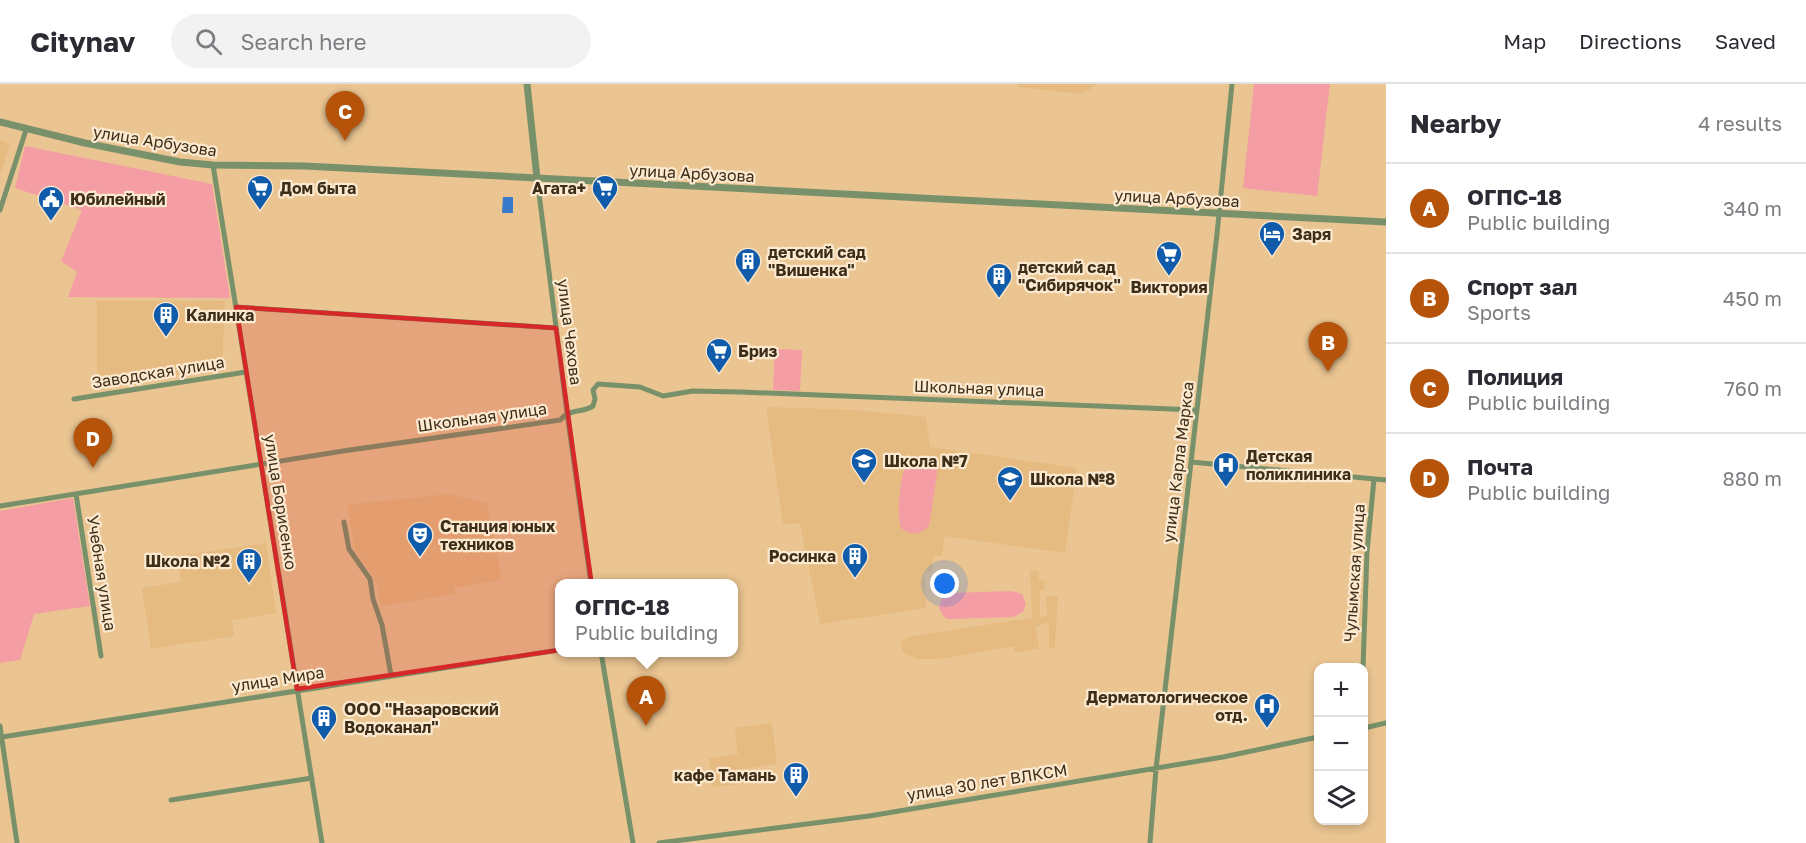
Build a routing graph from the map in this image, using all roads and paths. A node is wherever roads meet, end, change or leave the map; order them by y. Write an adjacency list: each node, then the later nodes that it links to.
1 (527, 84): 6 (street, улица Чехова)
2 (1232, 84): 8 (street, улица Карла Маркса)
3 (0, 122): 4 (street, улица Арбузова)
4 (26, 130): 5 (street, улица Арбузова); 7 (street)
5 (213, 165): 6 (street, улица Арбузова); 10 (street, улица Борисенко)
6 (537, 178): 8 (street, улица Арбузова); 11 (street, улица Чехова)
7 (0, 210)
8 (1219, 213): 9 (street, улица Арбузова); 14 (street, улица Карла Маркса)
9 (1386, 222)
10 (236, 307): 11 (street); 12 (street, улица Борисенко)
11 (556, 328): 15 (street, улица Чехова)
12 (246, 372): 13 (street, Заводская улица); 17 (street, улица Борисенко)
13 (74, 399)
14 (1197, 410): 15 (street, Школьная улица); 16 (street, улица Карла Маркса)
15 (567, 413): 17 (street, Школьная улица); 23 (street, улица Чехова)
16 (1191, 462): 18 (street); 35 (street, улица Карла Маркса)
17 (261, 465): 20 (street, Школьная улица); 29 (street, улица Борисенко)
18 (1374, 479): 19 (street); 27 (street, Чулымская улица)
19 (1386, 480)
20 (76, 494): 21 (street, Школьная улица); 25 (street, Учебная улица)
21 (0, 506)
22 (344, 522): 28 (street)
23 (590, 579)
24 (555, 651): 28 (street, улица Мира)
25 (101, 656)
26 (602, 657): 40 (street)
27 (1363, 663)
28 (391, 675): 29 (street, улица Мира)
29 (297, 689): 33 (street, улица Мира); 36 (street, улица Борисенко)
30 (1386, 723): 32 (street)
31 (0, 726): 33 (street)
32 (1368, 727)
33 (2, 737): 38 (street)
34 (1314, 738): 35 (street, улица 30 лет ВЛКСМ)
35 (1156, 769): 41 (street, улица 30 лет ВЛКСМ); 42 (street, улица Карла Маркса)
36 (312, 778): 37 (street); 39 (street, улица Борисенко)
37 (171, 800)
38 (17, 843)
39 (322, 843)
40 (633, 843)
41 (659, 843)
42 (1150, 843)

